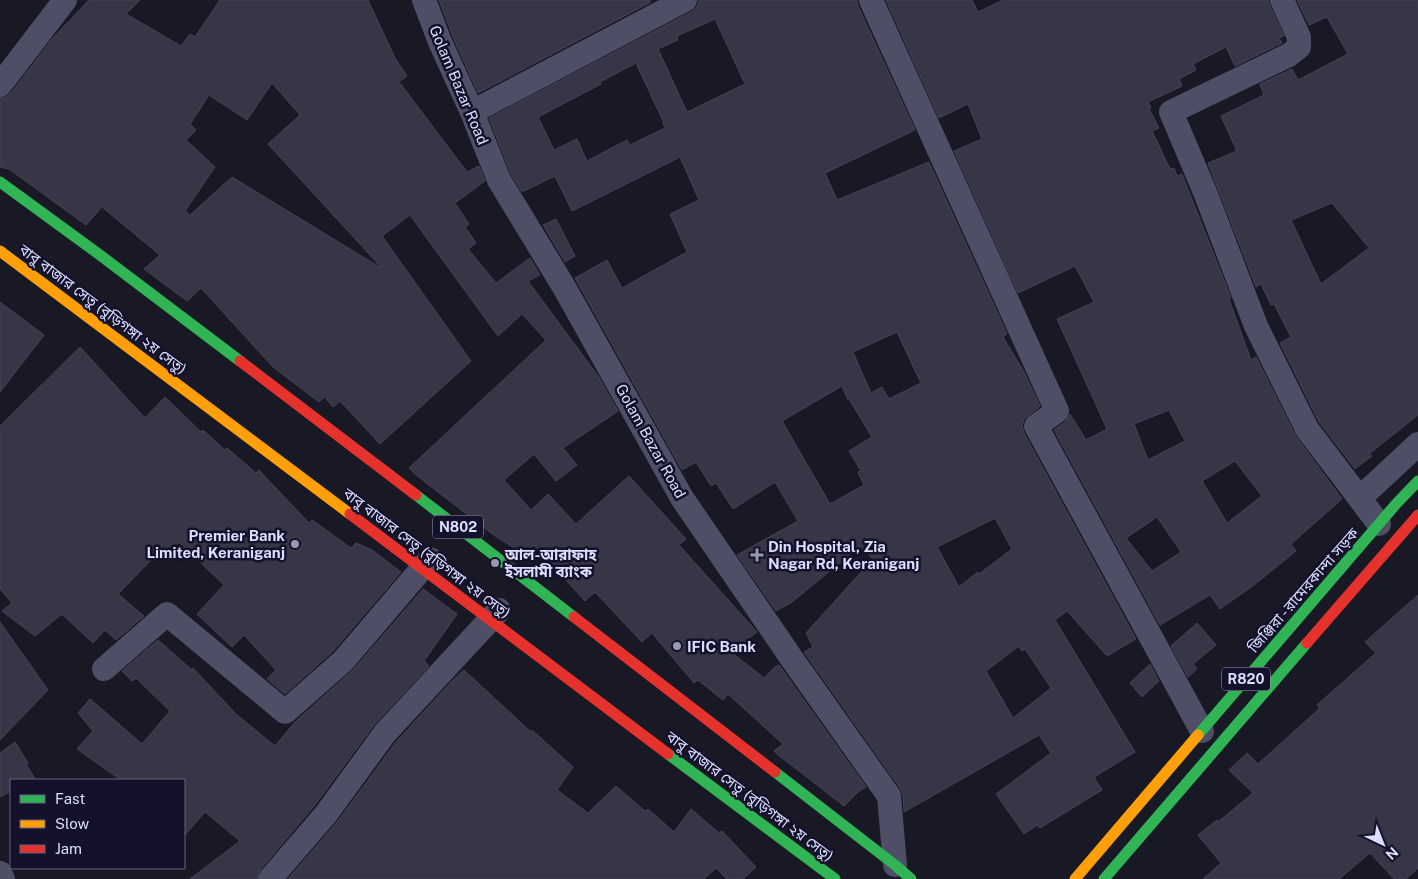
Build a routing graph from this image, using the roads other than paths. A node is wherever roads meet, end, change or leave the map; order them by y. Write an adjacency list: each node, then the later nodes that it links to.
1 (65, 0): 6 (street)
2 (424, 0): 7 (street, Golam Bazar Road)
3 (685, 0): 7 (street)
4 (871, 0): 18 (street)
5 (1282, 0): 12 (street)
6 (0, 85)
7 (472, 112): 19 (street, Golam Bazar Road)
8 (0, 182): 19 (main road, N802)
9 (0, 251): 23 (main road, বাবু বাজার সেতু (বুড়িগঙ্গা ২য় সেতু))
10 (1418, 444): 12 (street)
11 (1418, 481): 14 (main road, জিঞ্জিরা - রামেরকান্দা সড়ক / R820)
12 (1360, 498): 14 (street)
13 (1418, 515): 25 (main road, R820)
14 (1379, 524): 18 (main road, জিঞ্জিরা - রামেরকান্দা সড়ক / R820)
15 (430, 559): 17 (street)
16 (499, 610): 22 (street)
17 (104, 669)
18 (1202, 731): 24 (main road, জিঞ্জিরা - রামেরকান্দা সড়ক / R820)
19 (903, 872)
20 (0, 873): 21 (street)
21 (3, 879)
22 (270, 879)
23 (835, 879)
24 (1075, 879)
25 (1104, 879)

